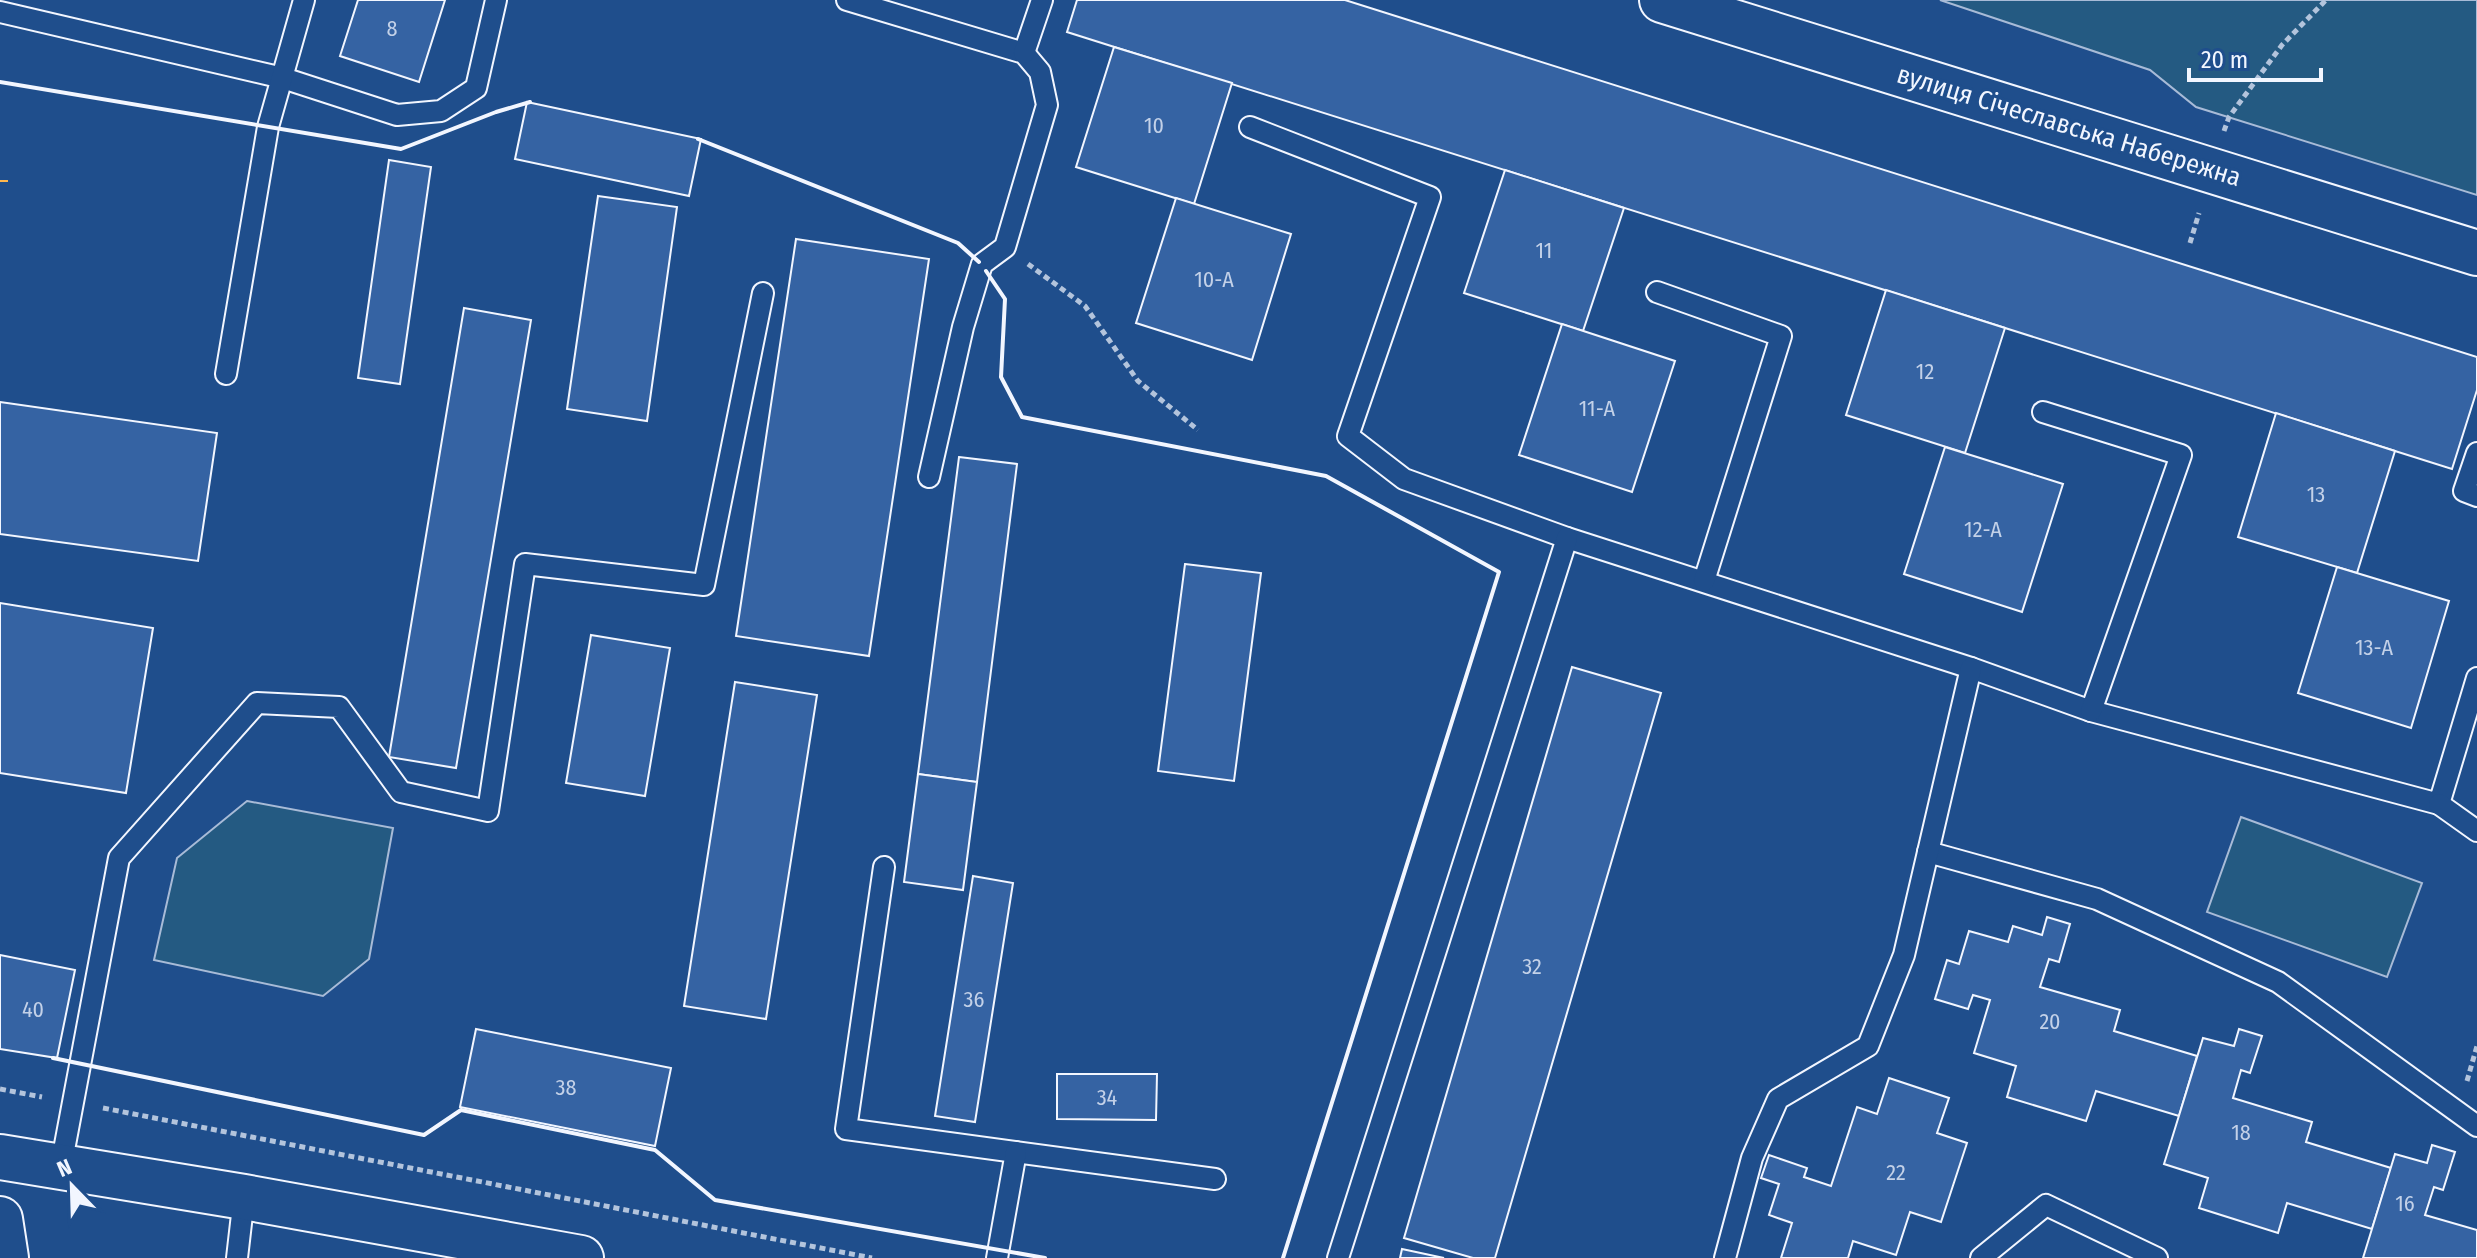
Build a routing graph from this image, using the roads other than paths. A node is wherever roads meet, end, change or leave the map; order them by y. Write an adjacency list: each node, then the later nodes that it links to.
1 (304, 0): 8 (lane)
2 (496, 0): 8 (lane)
3 (847, 0): 7 (lane)
4 (1042, 0): 7 (lane)
5 (1662, 0): 10 (main road, вулиця Січеславська Набережна)
6 (0, 12): 8 (lane)
7 (1024, 53): 16 (lane)
8 (283, 78): 13 (lane)
9 (1250, 127): 18 (lane)
10 (2477, 253)
11 (1657, 292): 19 (lane)
12 (763, 293): 30 (lane)
13 (226, 374)
14 (2043, 412): 22 (lane)
15 (2477, 453): 17 (lane)
16 (929, 477)
17 (2477, 496)
18 (1567, 538): 19 (lane); 38 (lane)
19 (1704, 581): 20 (lane)
20 (1971, 668): 22 (lane); 25 (lane)
21 (2477, 678): 23 (lane)
22 (2091, 711): 23 (lane)
23 (2439, 804): 24 (lane)
24 (2477, 831)
25 (1928, 852): 27 (lane); 39 (lane)
26 (884, 867): 28 (lane)
27 (2477, 1126)
28 (1016, 1152): 31 (lane); 37 (lane)
29 (0, 1157): 30 (main road)
30 (61, 1166): 32 (main road)
31 (1215, 1179)
32 (244, 1197): 35 (lane); 36 (main road)
33 (0, 1219): 34 (main road)
34 (6, 1258)
35 (237, 1258)
36 (581, 1258)
37 (997, 1258)
38 (1338, 1258)
39 (1725, 1258)
40 (1981, 1258): 41 (lane)
41 (2157, 1258)

